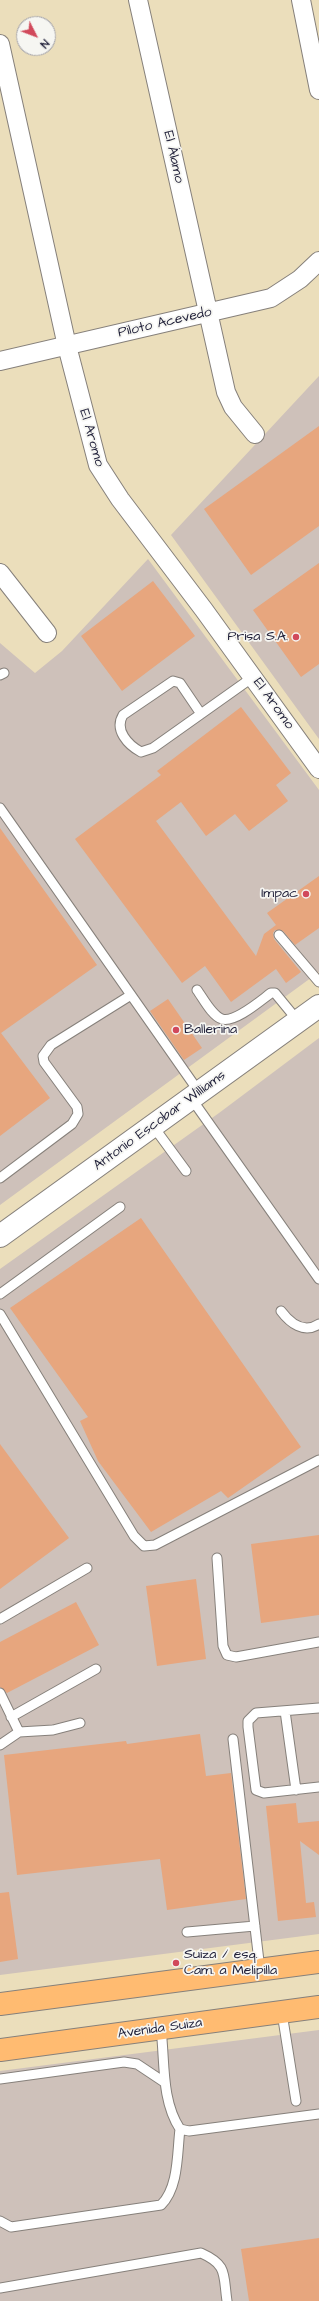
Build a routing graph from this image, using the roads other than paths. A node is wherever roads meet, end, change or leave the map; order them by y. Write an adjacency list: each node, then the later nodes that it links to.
1 (138, 0): 6 (street, El Álamo)
2 (301, 0): 4 (street)
3 (0, 44): 7 (street, El Aromo)
4 (319, 90)
5 (319, 261): 6 (street, Piloto Acevedo)
6 (208, 314): 7 (street, Piloto Acevedo); 9 (street, El Álamo)
7 (67, 346): 8 (street, Piloto Acevedo); 12 (street, El Aromo)
8 (0, 362)
9 (255, 434)
10 (0, 573): 11 (street)
11 (48, 633)
12 (253, 677): 13 (lane); 14 (street, El Aromo)
13 (201, 714): 13 (lane)
14 (319, 769)
15 (0, 808): 19 (lane)
16 (279, 935): 17 (lane)
17 (319, 982)
18 (197, 990): 21 (lane)
19 (131, 995): 22 (lane); 25 (lane)
20 (319, 1006): 21 (street, Antonio Escobar Williams)
21 (298, 1021): 22 (street, Antonio Escobar Williams)
22 (195, 1095): 23 (street, Antonio Escobar Williams); 28 (lane)
23 (153, 1126): 24 (lane); 27 (street, Antonio Escobar Williams)
24 (186, 1171)
25 (0, 1178)
26 (120, 1207): 29 (lane)
27 (0, 1236)
28 (319, 1279)
29 (0, 1294)
30 (281, 1311): 32 (lane)
31 (0, 1314): 33 (lane)
32 (319, 1324)
33 (319, 1460)
34 (217, 1558): 37 (lane)
35 (87, 1568): 36 (lane)
36 (0, 1619)
37 (319, 1642)
38 (96, 1669): 42 (lane)
39 (0, 1693): 42 (lane)
40 (319, 1708): 41 (lane)
41 (285, 1711): 48 (lane); 48 (lane)
42 (11, 1717): 44 (lane)
43 (80, 1723): 44 (lane)
44 (19, 1732): 46 (lane)
45 (233, 1739): 49 (lane)
46 (0, 1745)
47 (319, 1787): 48 (lane)
48 (296, 1790)
49 (255, 1926): 50 (lane); 52 (lane)
50 (187, 1932)
51 (319, 1962): 52 (main road)
52 (260, 1970): 53 (main road)
53 (0, 2004)
54 (319, 2007): 55 (main road, Avenida Suiza)
55 (282, 2013): 56 (main road, Avenida Suiza); 60 (lane)
56 (161, 2029): 57 (main road, Avenida Suiza); 59 (lane)
57 (0, 2050)
58 (0, 2079): 59 (lane)
59 (164, 2082): 62 (lane)
60 (296, 2101)
61 (319, 2114): 62 (lane)
62 (180, 2129): 63 (lane)
63 (0, 2221)
64 (0, 2288): 65 (lane)
65 (227, 2301)

